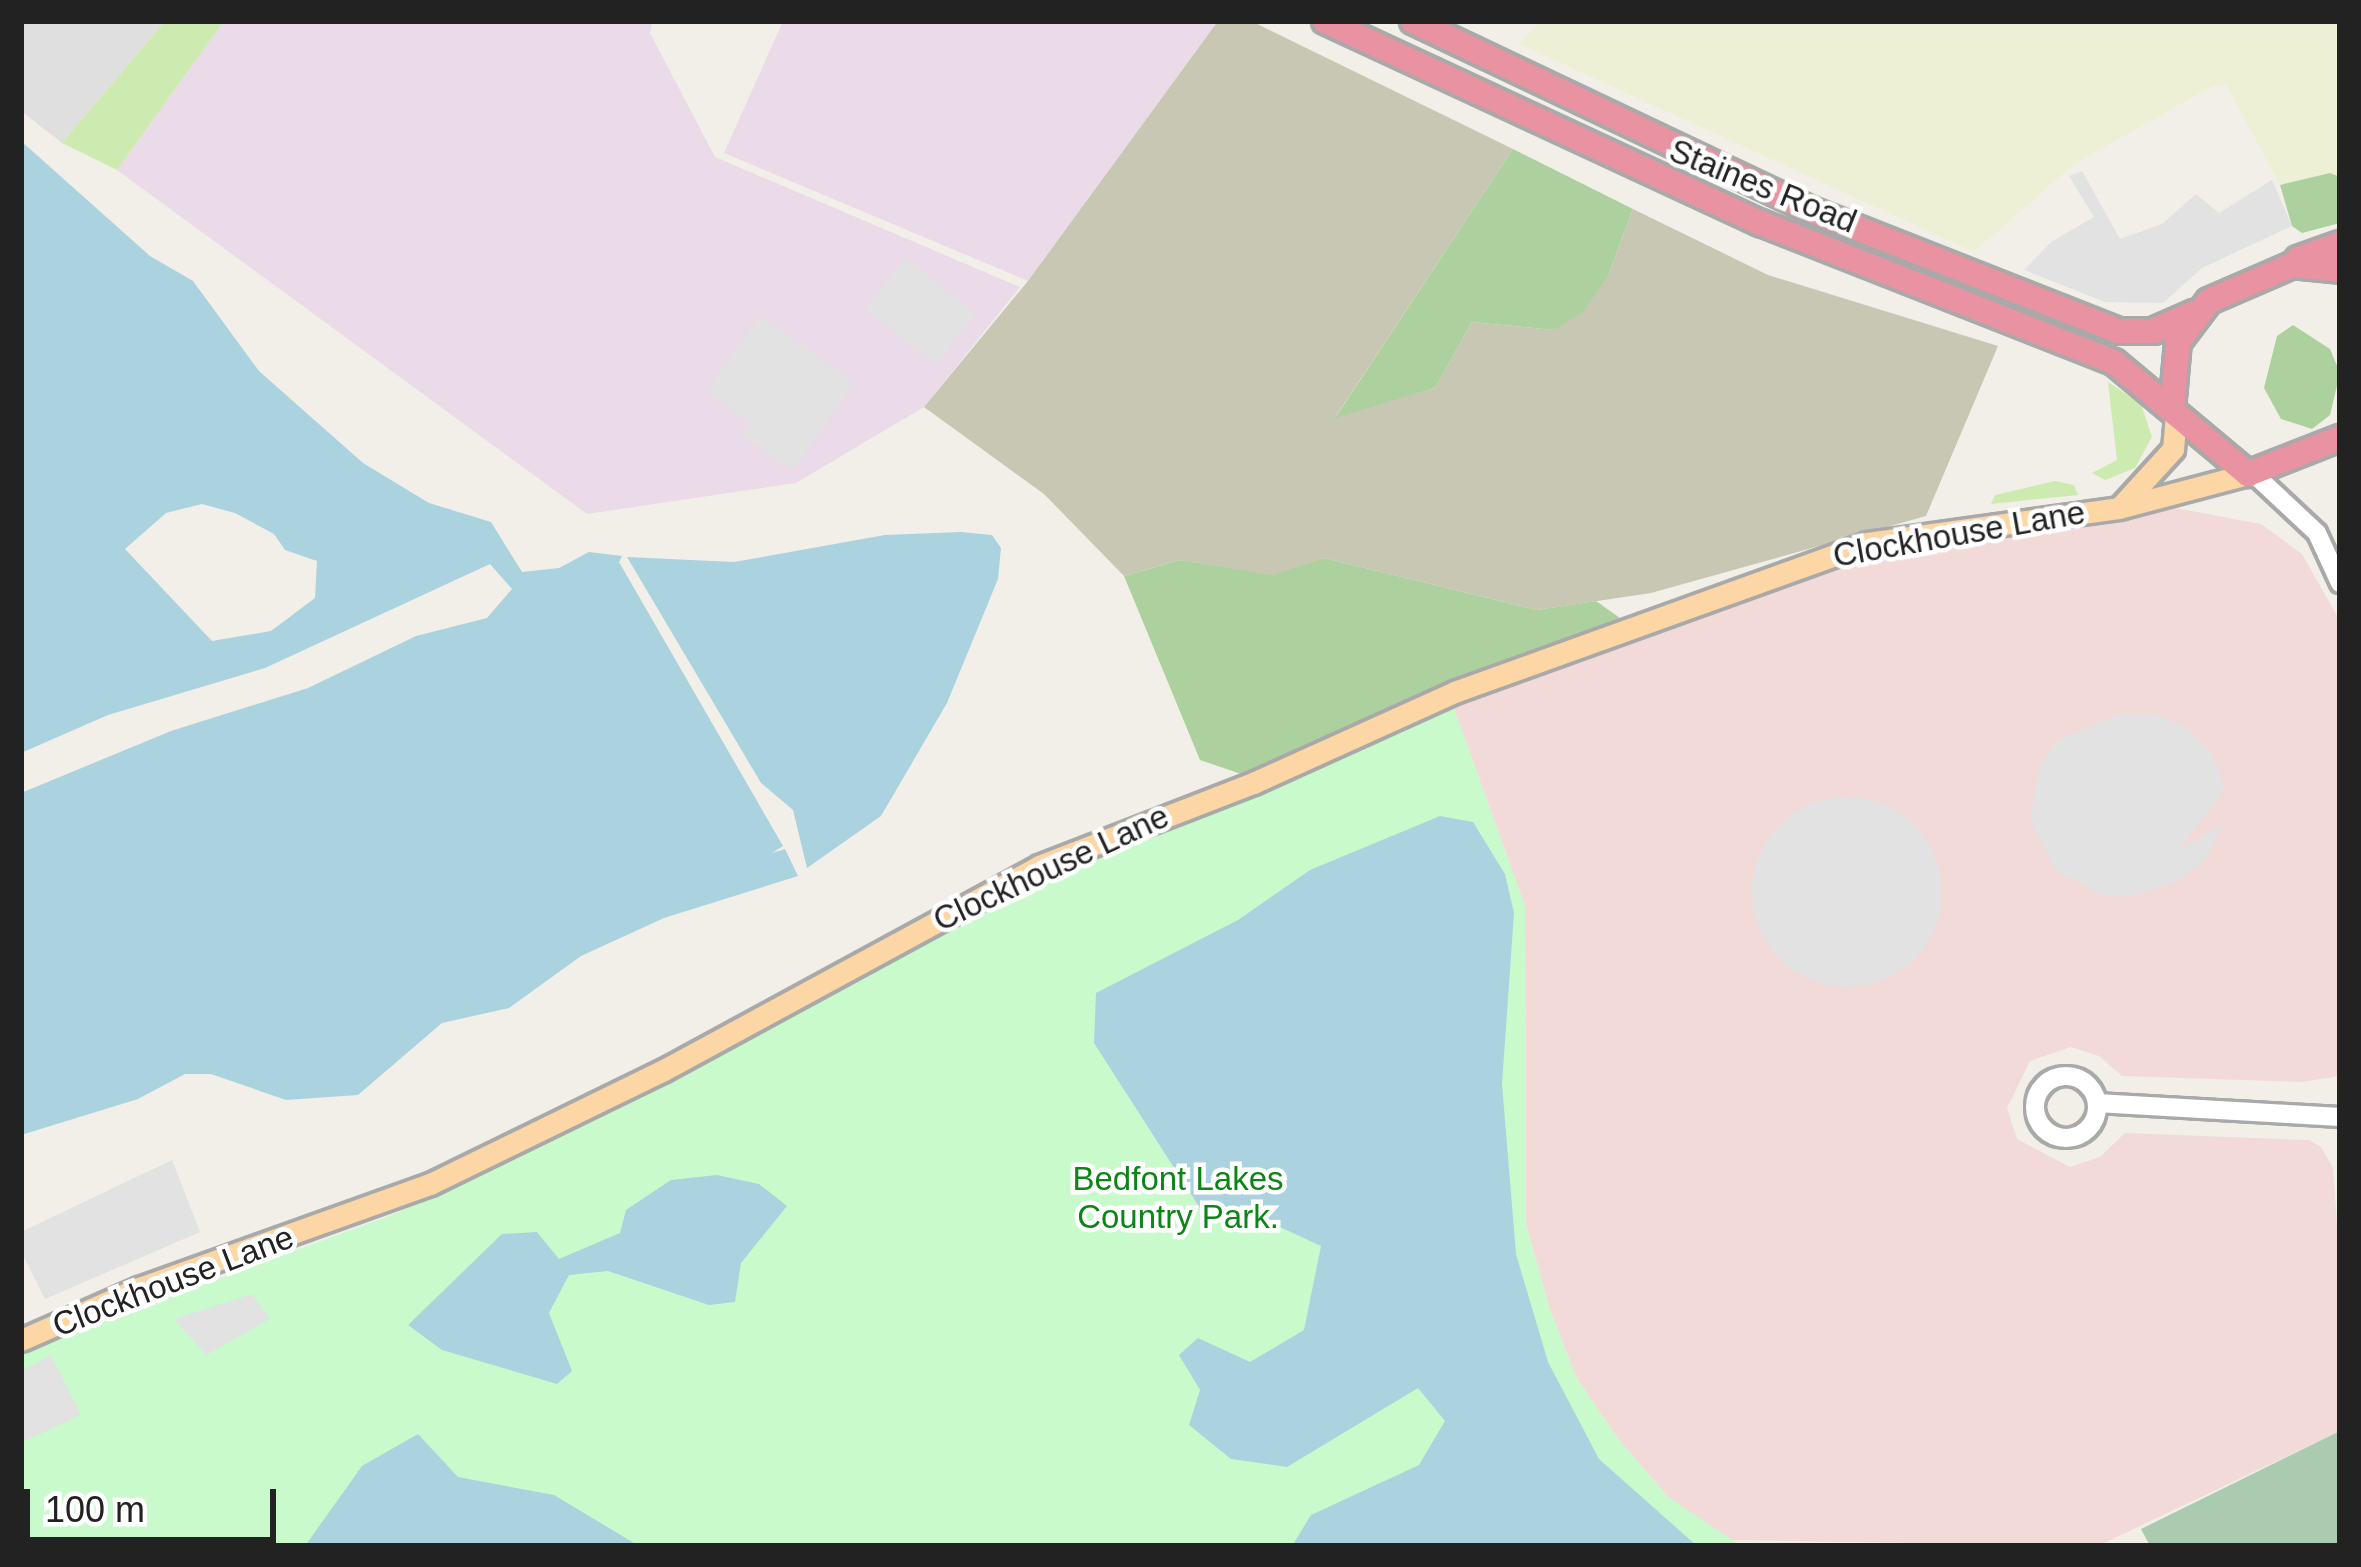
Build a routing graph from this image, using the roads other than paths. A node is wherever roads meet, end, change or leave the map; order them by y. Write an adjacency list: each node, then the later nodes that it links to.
1 (1325, 21): 7 (highway, Staines Road)
2 (1413, 21): 6 (highway, Staines Road)
3 (2340, 244): 4 (highway, Staines Road)
4 (2292, 265): 5 (highway); 6 (highway, Staines Road)
5 (2340, 270)
6 (2194, 313): 7 (highway)
7 (2174, 412): 9 (highway, Staines Road); 10 (main road, Clockhouse Lane)
8 (2340, 438): 9 (highway)
9 (2251, 474): 10 (main road, Clockhouse Lane); 11 (street)
10 (2120, 508): 14 (main road, Clockhouse Lane)
11 (2340, 583)
12 (2097, 1103): 13 (street)
13 (2340, 1118)
14 (21, 1340)

